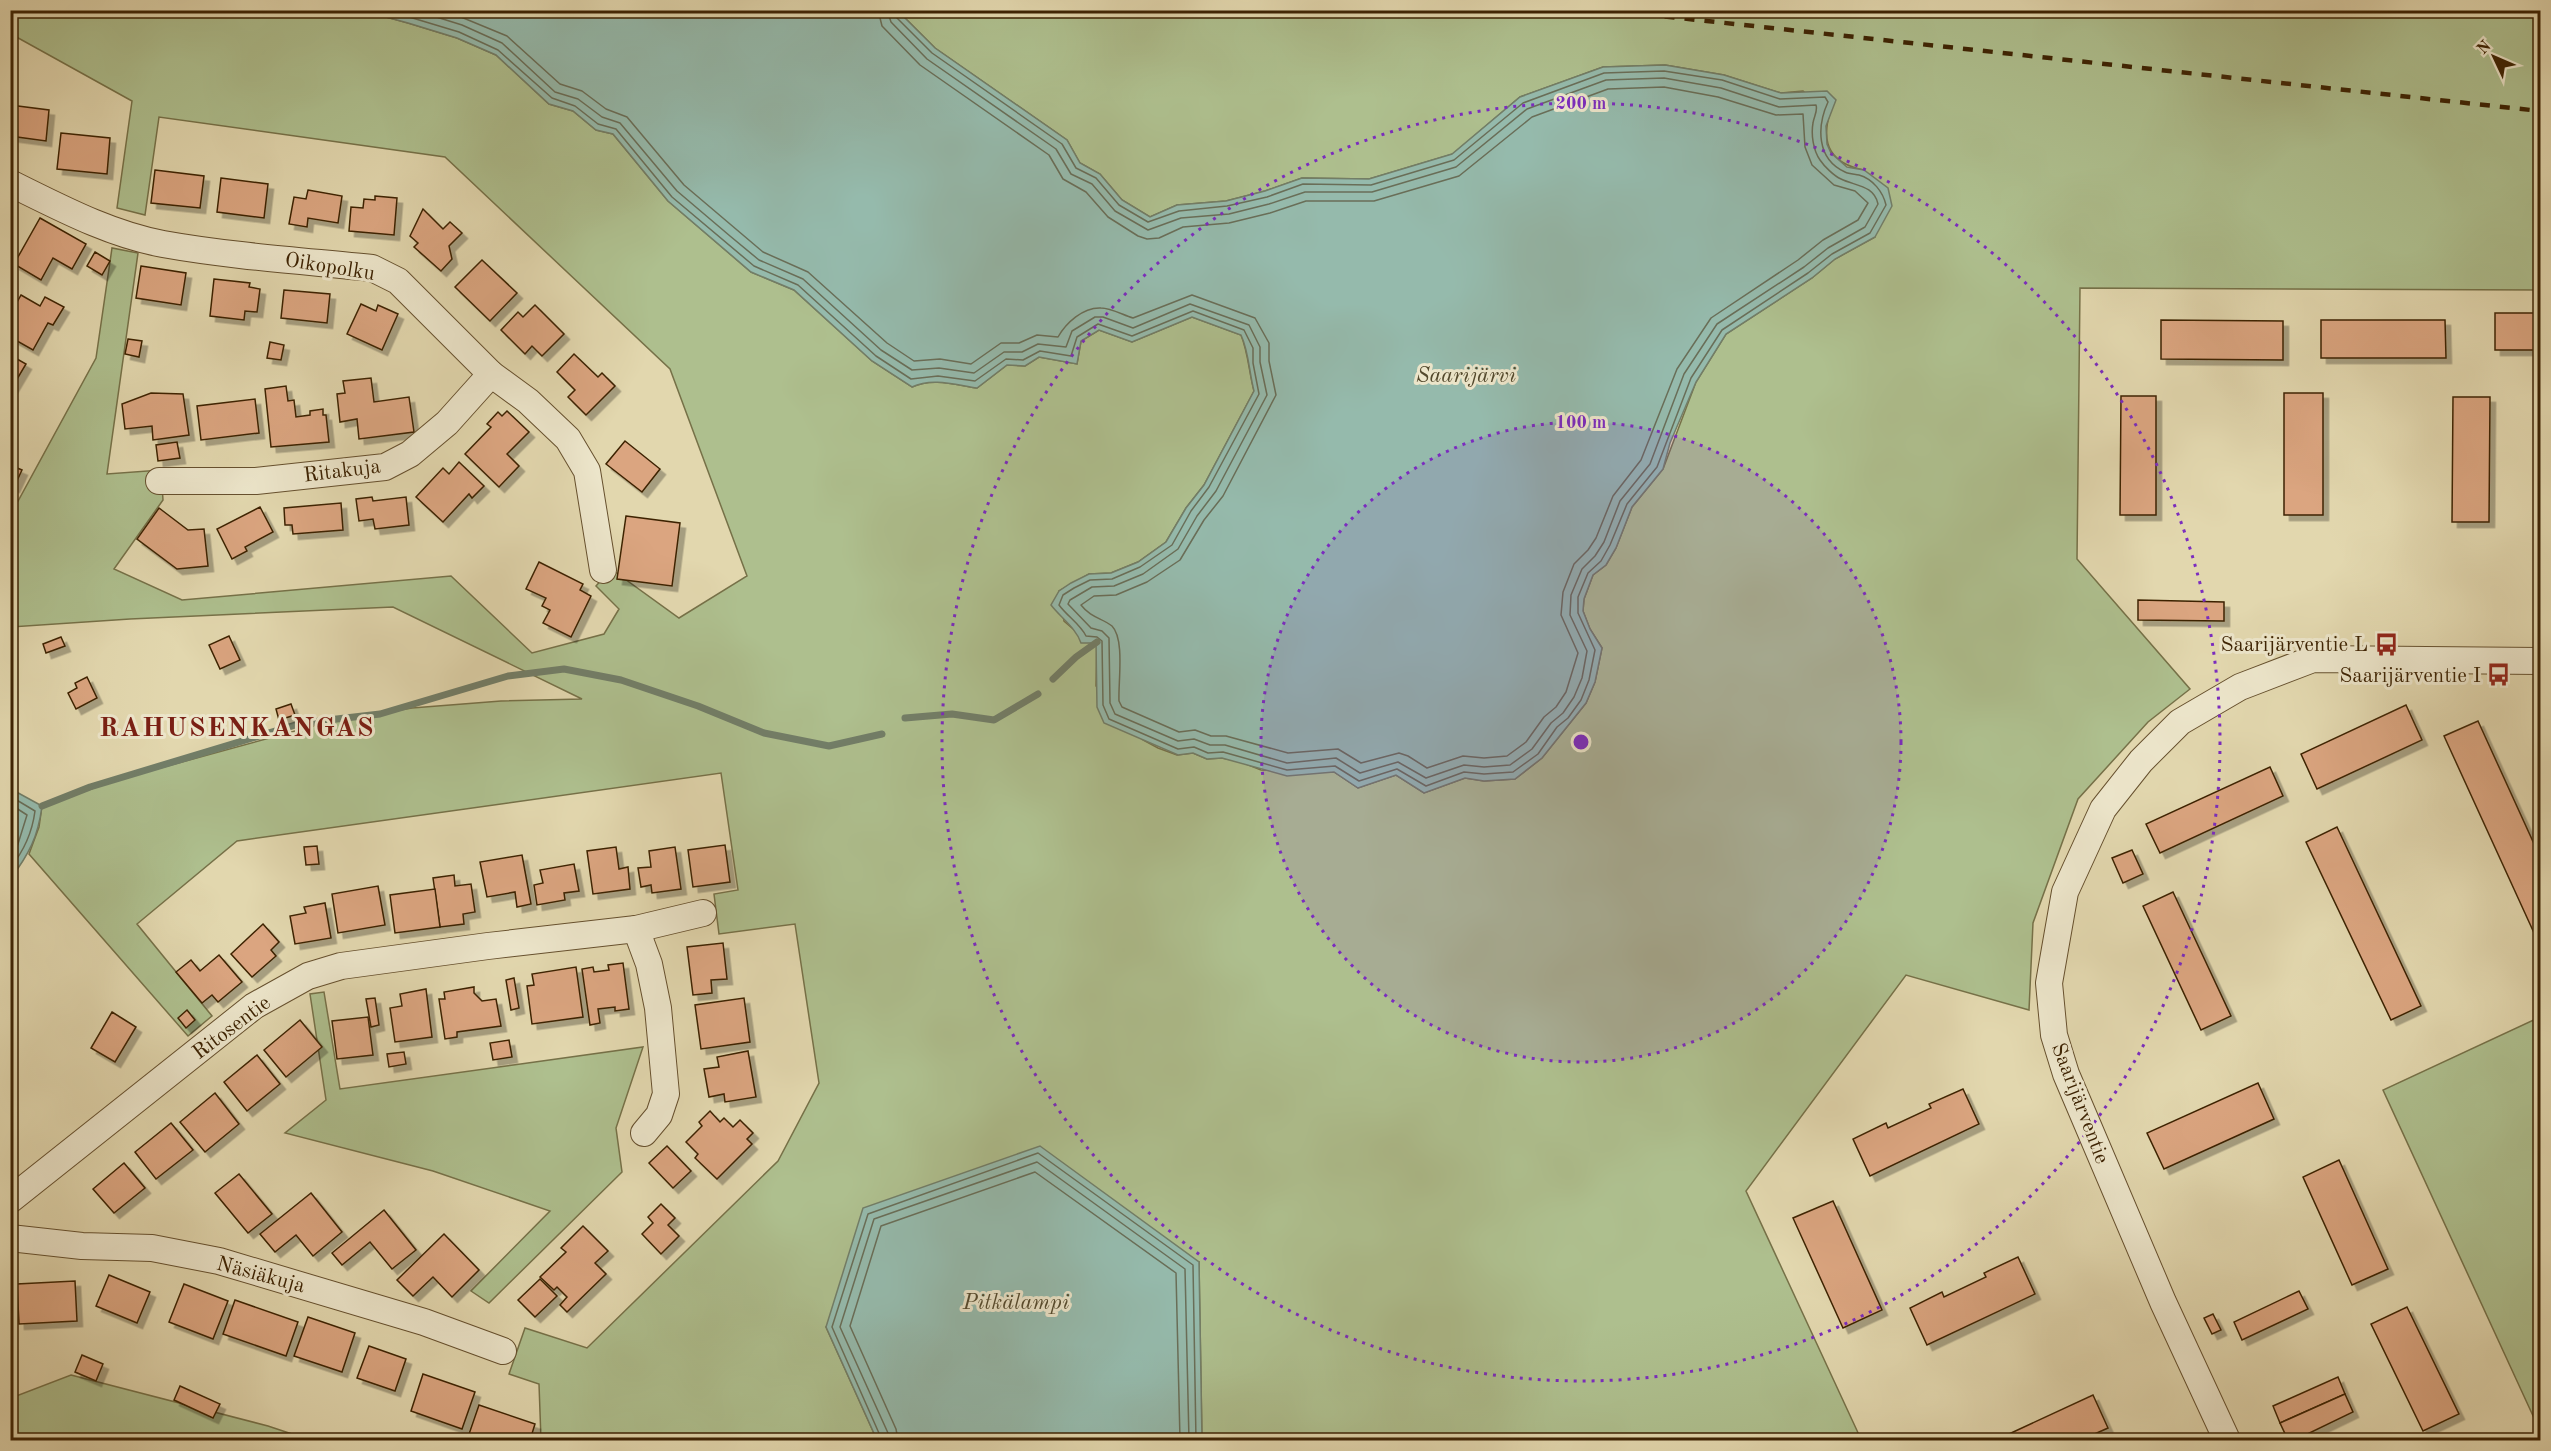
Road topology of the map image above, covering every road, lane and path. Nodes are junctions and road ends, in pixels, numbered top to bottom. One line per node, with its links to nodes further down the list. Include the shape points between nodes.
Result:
1 (10, 183): 2 (street, Oikopolku, via 69,212 162,244 372,268 398,281)
2 (490, 374): 3 (street, Ritakuja, via 447,423 410,454 385,467 256,481); 4 (street, Oikopolku, via 528,401 568,439 587,471)
3 (159, 481)
4 (603, 570)
5 (2541, 661): 12 (street, Saarijärventie, via 2313,659 2240,687 2180,722 2141,761 2103,810 2065,892 2049,983 2054,1035 2066,1074 2163,1302)
6 (703, 913): 7 (street, Ritosentie)
7 (636, 929): 8 (street, via 649,964 658,1008 666,1094 659,1115); 9 (street, Ritosentie, via 341,966 308,976 254,1006)
8 (644, 1133)
9 (10, 1200)
10 (10, 1238): 11 (street, Näsiäkuja, via 152,1248 219,1261 424,1322)
11 (503, 1351)
12 (2227, 1440)

